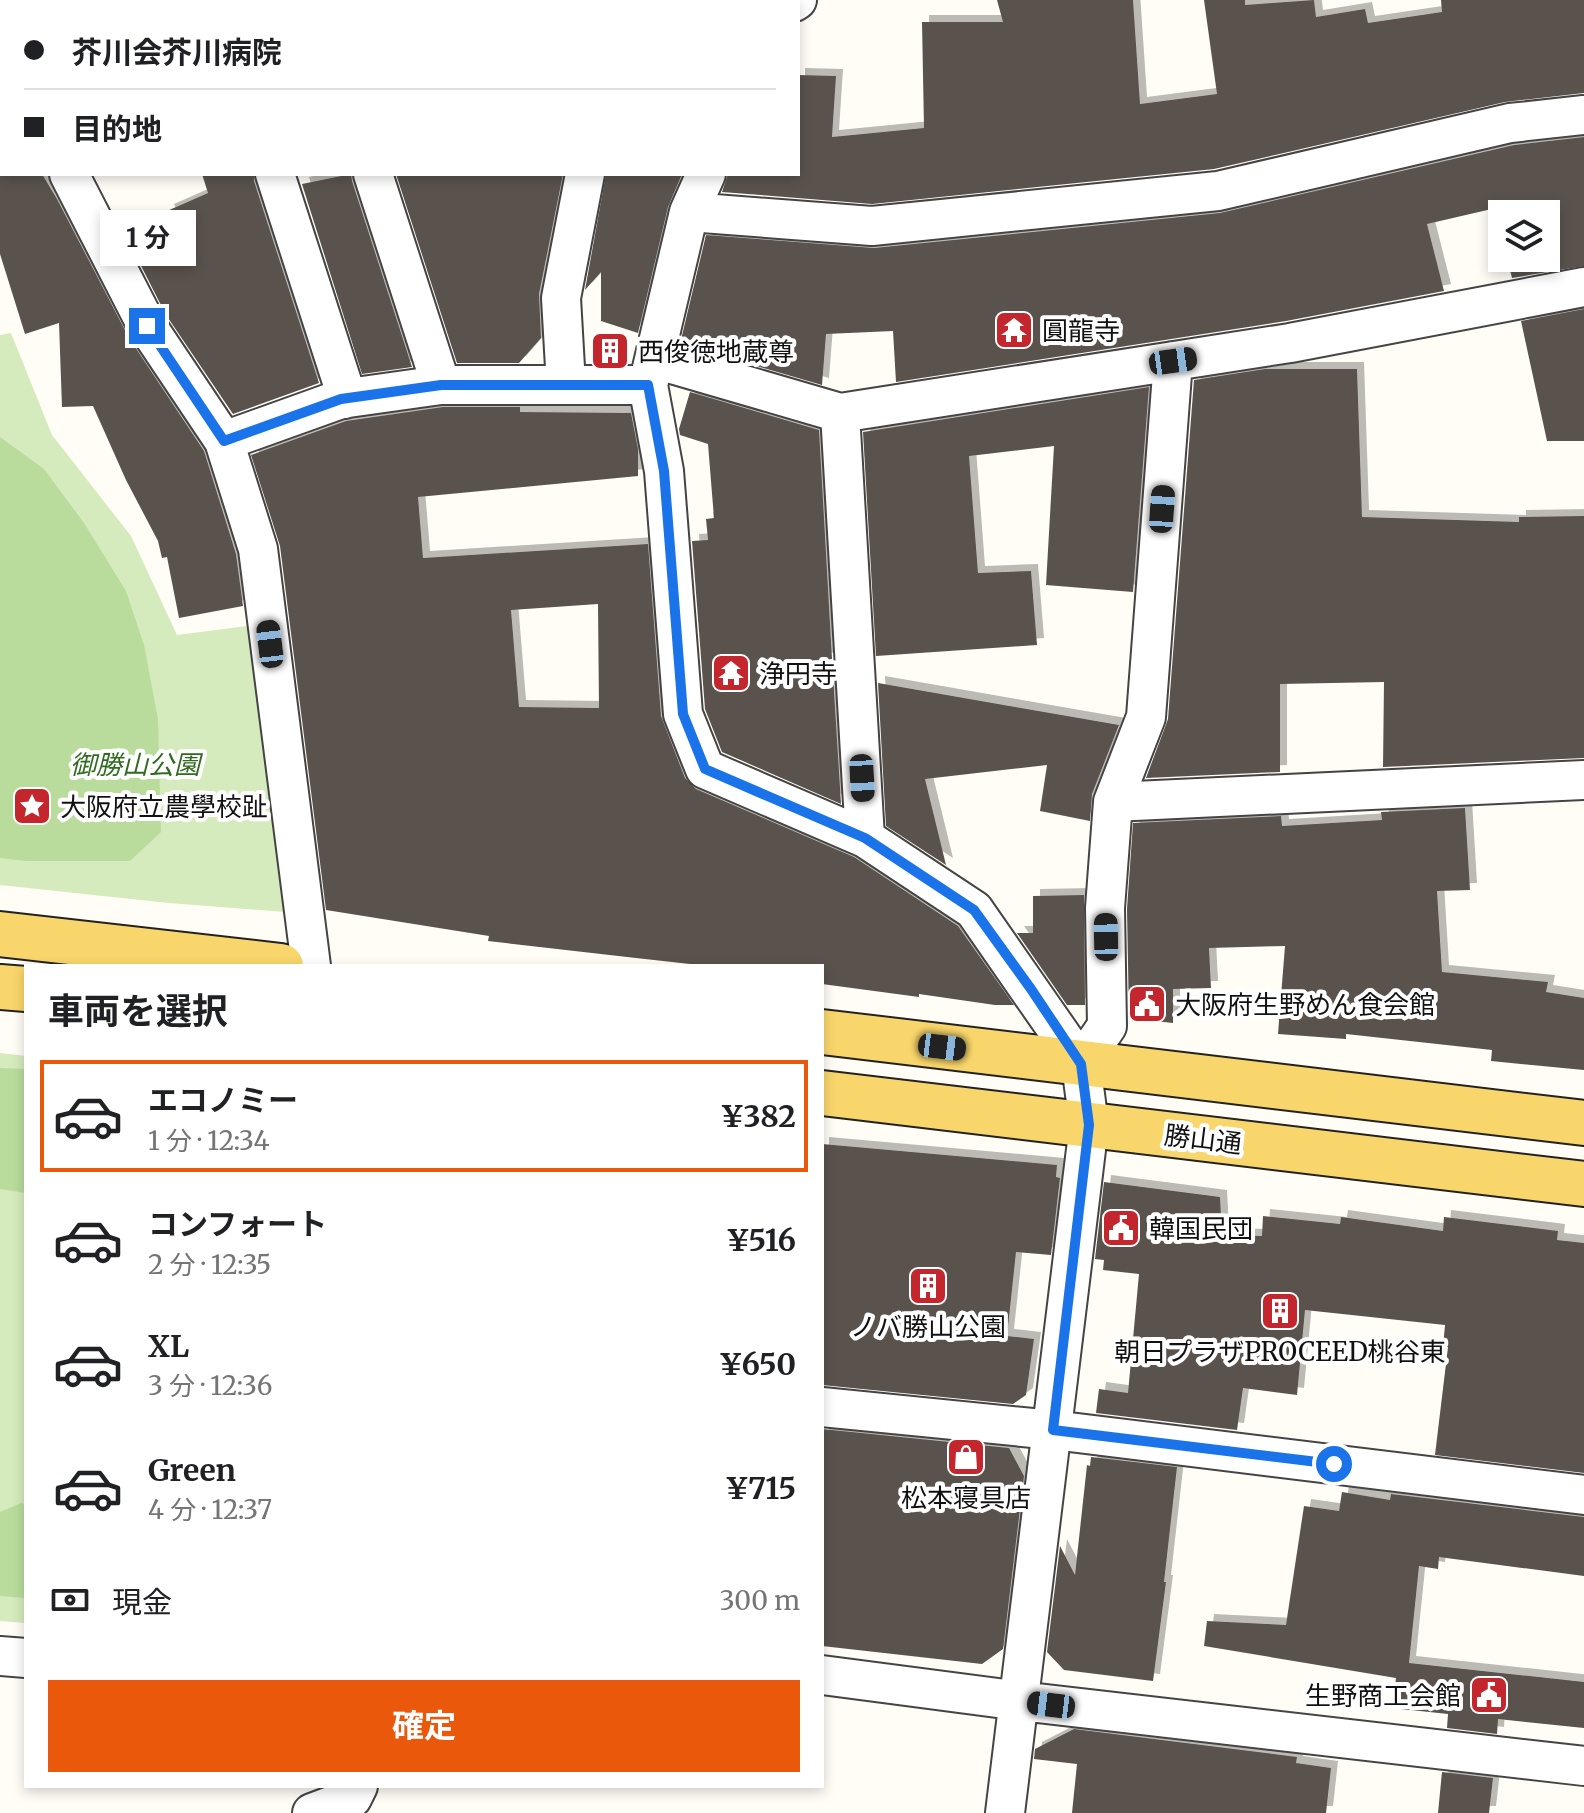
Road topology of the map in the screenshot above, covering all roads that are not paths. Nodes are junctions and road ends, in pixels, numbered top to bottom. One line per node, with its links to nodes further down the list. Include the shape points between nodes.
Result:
1 (1584, 115): 7 (street, via 1510,123 1218,191 872,226)
2 (70, 176): 15 (street, via 147,326)
3 (276, 176): 13 (street)
4 (374, 176): 11 (street)
5 (585, 176): 12 (street, via 561,298)
6 (705, 176): 7 (street)
7 (689, 212): 10 (street)
8 (1584, 287): 9 (street)
9 (1173, 361): 14 (street); 17 (street, via 1146,717)
10 (651, 372): 12 (street); 14 (street); 18 (street, via 683,714 705,769)
11 (441, 385): 12 (street); 13 (street)
12 (566, 385)
13 (345, 399): 15 (street)
14 (840, 413): 18 (street)
15 (224, 441): 21 (street, via 258,549)
16 (1584, 780): 17 (street)
17 (1113, 802): 25 (street, via 1105,908 1107,1026)
18 (865, 838): 25 (street, via 974,910)
19 (0, 934): 20 (main road)
20 (263, 964)
21 (311, 964)
22 (0, 987): 23 (main road)
23 (24, 989)
24 (824, 1032): 25 (main road)
25 (1081, 1064): 27 (main road); 28 (street)
26 (824, 1093): 28 (main road, 勝山通)
27 (1584, 1123)
28 (1089, 1125): 29 (main road, 勝山通); 31 (street)
29 (1584, 1184)
30 (824, 1407): 31 (street)
31 (1053, 1430): 32 (street); 36 (street)
32 (1584, 1495)
33 (0, 1656): 34 (street)
34 (24, 1658)
35 (824, 1675): 36 (street)
36 (1020, 1701): 37 (street); 40 (street)
37 (1584, 1766)
38 (357, 1799): 39 (street)
39 (312, 1813)
40 (1005, 1813)

